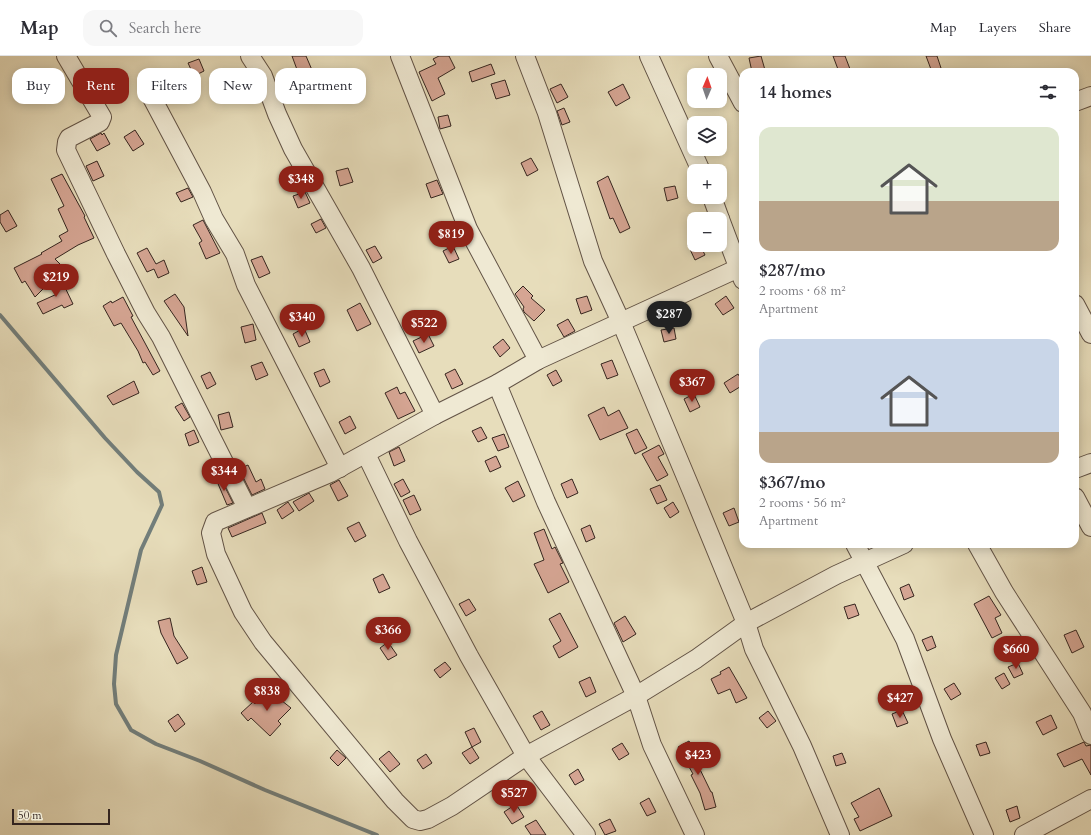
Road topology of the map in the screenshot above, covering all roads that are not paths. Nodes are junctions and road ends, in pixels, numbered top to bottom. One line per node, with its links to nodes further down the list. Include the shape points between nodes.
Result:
1 (66, 56): 26 (street, via 102,117 100,122 69,138 66,150 116,254 161,337)
2 (250, 56): 20 (street, via 263,76 293,149 361,268)
3 (400, 56): 18 (street, via 468,229)
4 (525, 56): 16 (street, via 547,113 593,261)
5 (649, 56): 11 (street)
6 (718, 56): 7 (street)
7 (739, 95)
8 (1091, 96): 9 (street)
9 (1079, 100)
10 (154, 104): 23 (street, via 235,254 246,285)
11 (698, 164)
12 (727, 236): 13 (street)
13 (739, 266)
14 (739, 272): 16 (street)
15 (1079, 312): 17 (street)
16 (621, 322): 18 (street); 32 (street)
17 (1091, 334)
18 (538, 360): 19 (street)
19 (497, 384): 20 (street); 33 (street, via 546,502)
20 (436, 415): 21 (street)
21 (366, 454): 23 (street); 35 (street, via 411,548)
22 (1091, 463): 24 (street)
23 (340, 468): 26 (street)
24 (1079, 468)
25 (1079, 504): 27 (street)
26 (246, 508): 35 (street, via 216,522 211,533 216,554 243,612 268,648 406,814 413,820 428,819 452,806)
27 (1091, 527)
28 (857, 548): 31 (street)
29 (895, 548): 31 (street)
30 (979, 548): 34 (street, via 1004,592 1082,714)
31 (864, 562): 32 (street); 40 (street, via 905,639 942,739)
32 (746, 623): 33 (street); 39 (street, via 754,650 802,746)
33 (636, 696): 35 (street); 38 (street, via 652,745)
34 (1091, 735)
35 (526, 756): 37 (street)
36 (1091, 799): 41 (street)
37 (586, 835)
38 (695, 835)
39 (840, 835)
40 (984, 835)
41 (1024, 835)

